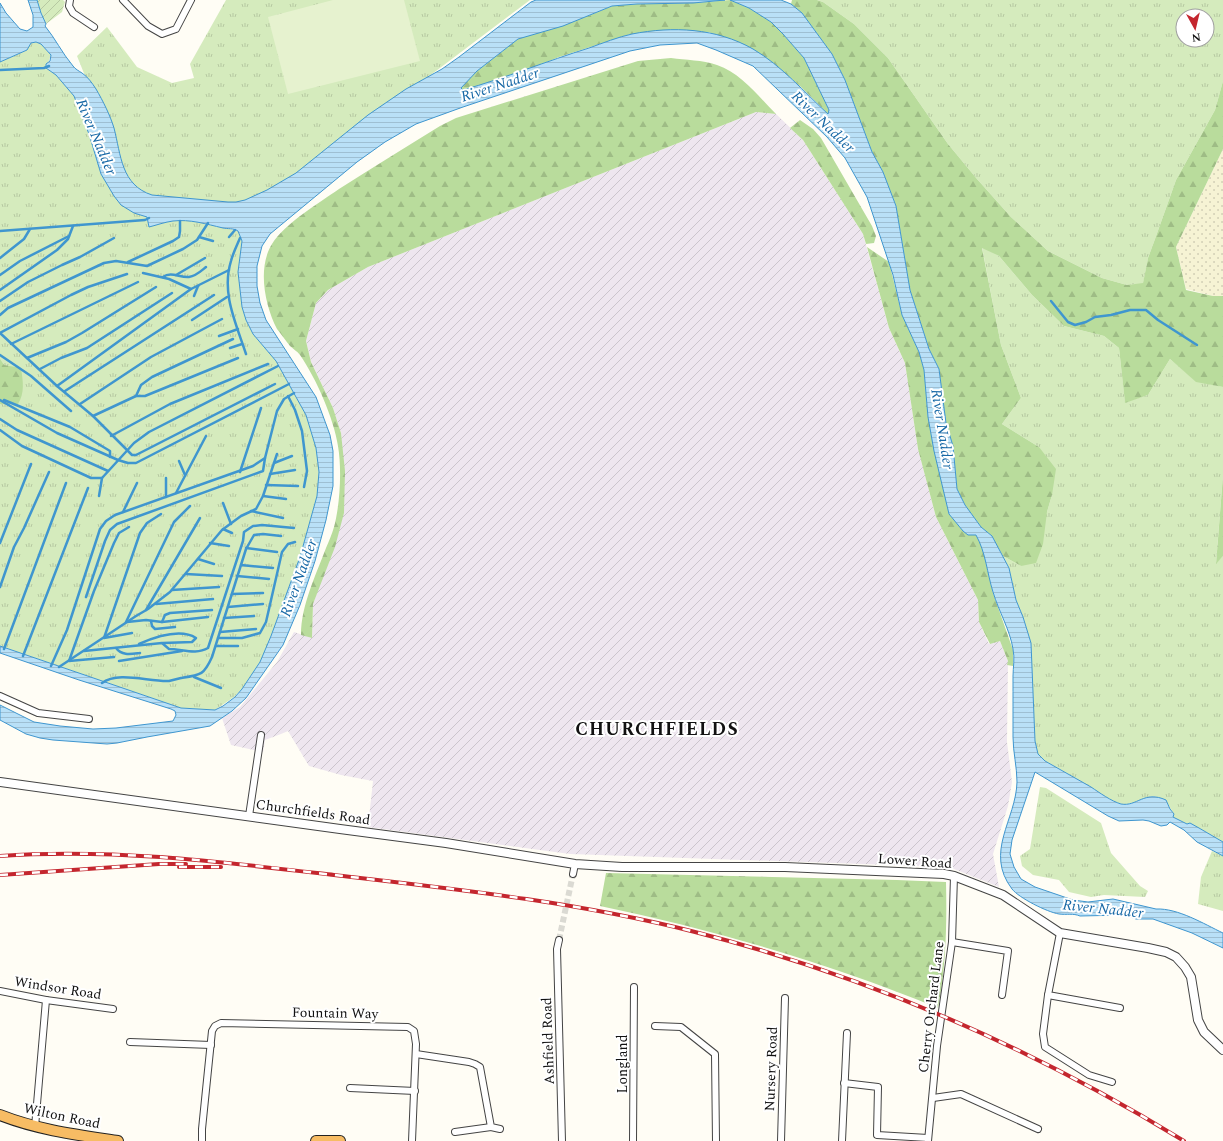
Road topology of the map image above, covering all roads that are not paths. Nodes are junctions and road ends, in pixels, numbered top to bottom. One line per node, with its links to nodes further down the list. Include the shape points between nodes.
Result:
1 (70, 0): 4 (street, via 69,6 73,13)
2 (123, 0): 3 (street, via 148,26 162,34 176,29)
3 (191, 0)
4 (94, 27)
5 (0, 696): 6 (street, via 38,713)
6 (89, 719)
7 (261, 735): 9 (street)
8 (0, 782): 9 (street, Churchfields Road)
9 (249, 816): 10 (street, Churchfields Road)
10 (575, 864): 11 (street, Churchfields Road); 12 (street)
11 (622, 867): 13 (street, Lower Road, via 785,867)
12 (573, 874)
13 (954, 876): 14 (street, Lower Road, via 1003,895); 16 (street, Cherry Orchard Lane)
14 (1060, 932): 20 (street); 29 (street, Lower Road, via 1148,948 1176,957 1191,977 1198,1020 1204,1032)
15 (559, 940): 49 (street, Ashfield Road, via 557,949)
16 (952, 942): 19 (street, via 1008,952); 35 (street, Cherry Orchard Lane, via 937,1046)
17 (634, 986): 50 (street, Longland)
18 (0, 991): 22 (street, Windsor Road)
19 (1002, 995)
20 (1048, 995): 23 (street); 31 (street, via 1043,1034 1045,1047 1089,1074)
21 (786, 998): 52 (street, Nursery Road)
22 (46, 1000): 24 (street, Windsor Road); 37 (street)
23 (1120, 1008)
24 (113, 1009)
25 (655, 1026): 51 (street, via 681,1027 715,1054)
26 (847, 1033): 32 (street)
27 (130, 1042): 28 (street)
28 (211, 1045): 30 (street, Fountain Way, via 212,1031 221,1023 408,1027 414,1031); 44 (street, Fountain Way)
29 (1223, 1050)
30 (416, 1054): 34 (street, Fountain Way); 38 (street, via 469,1062 480,1067)
31 (1112, 1082)
32 (844, 1083): 42 (street, via 878,1087 877,1135); 53 (street)
33 (350, 1088): 34 (street)
34 (415, 1091): 48 (street, Fountain Way)
35 (933, 1098): 40 (street, via 961,1094); 42 (street, Cherry Orchard Lane)
36 (0, 1114): 37 (highway, Wilton Road)
37 (35, 1127): 43 (highway, Wilton Road)
38 (491, 1127): 39 (street); 41 (street)
39 (500, 1129)
40 (1038, 1129)
41 (455, 1132)
42 (928, 1139)
43 (118, 1141)
44 (202, 1141)
45 (316, 1141): 46 (highway)
46 (328, 1141): 47 (highway)
47 (340, 1141)
48 (412, 1141)
49 (562, 1141)
50 (633, 1141)
51 (716, 1141)
52 (781, 1141)
53 (842, 1141)

